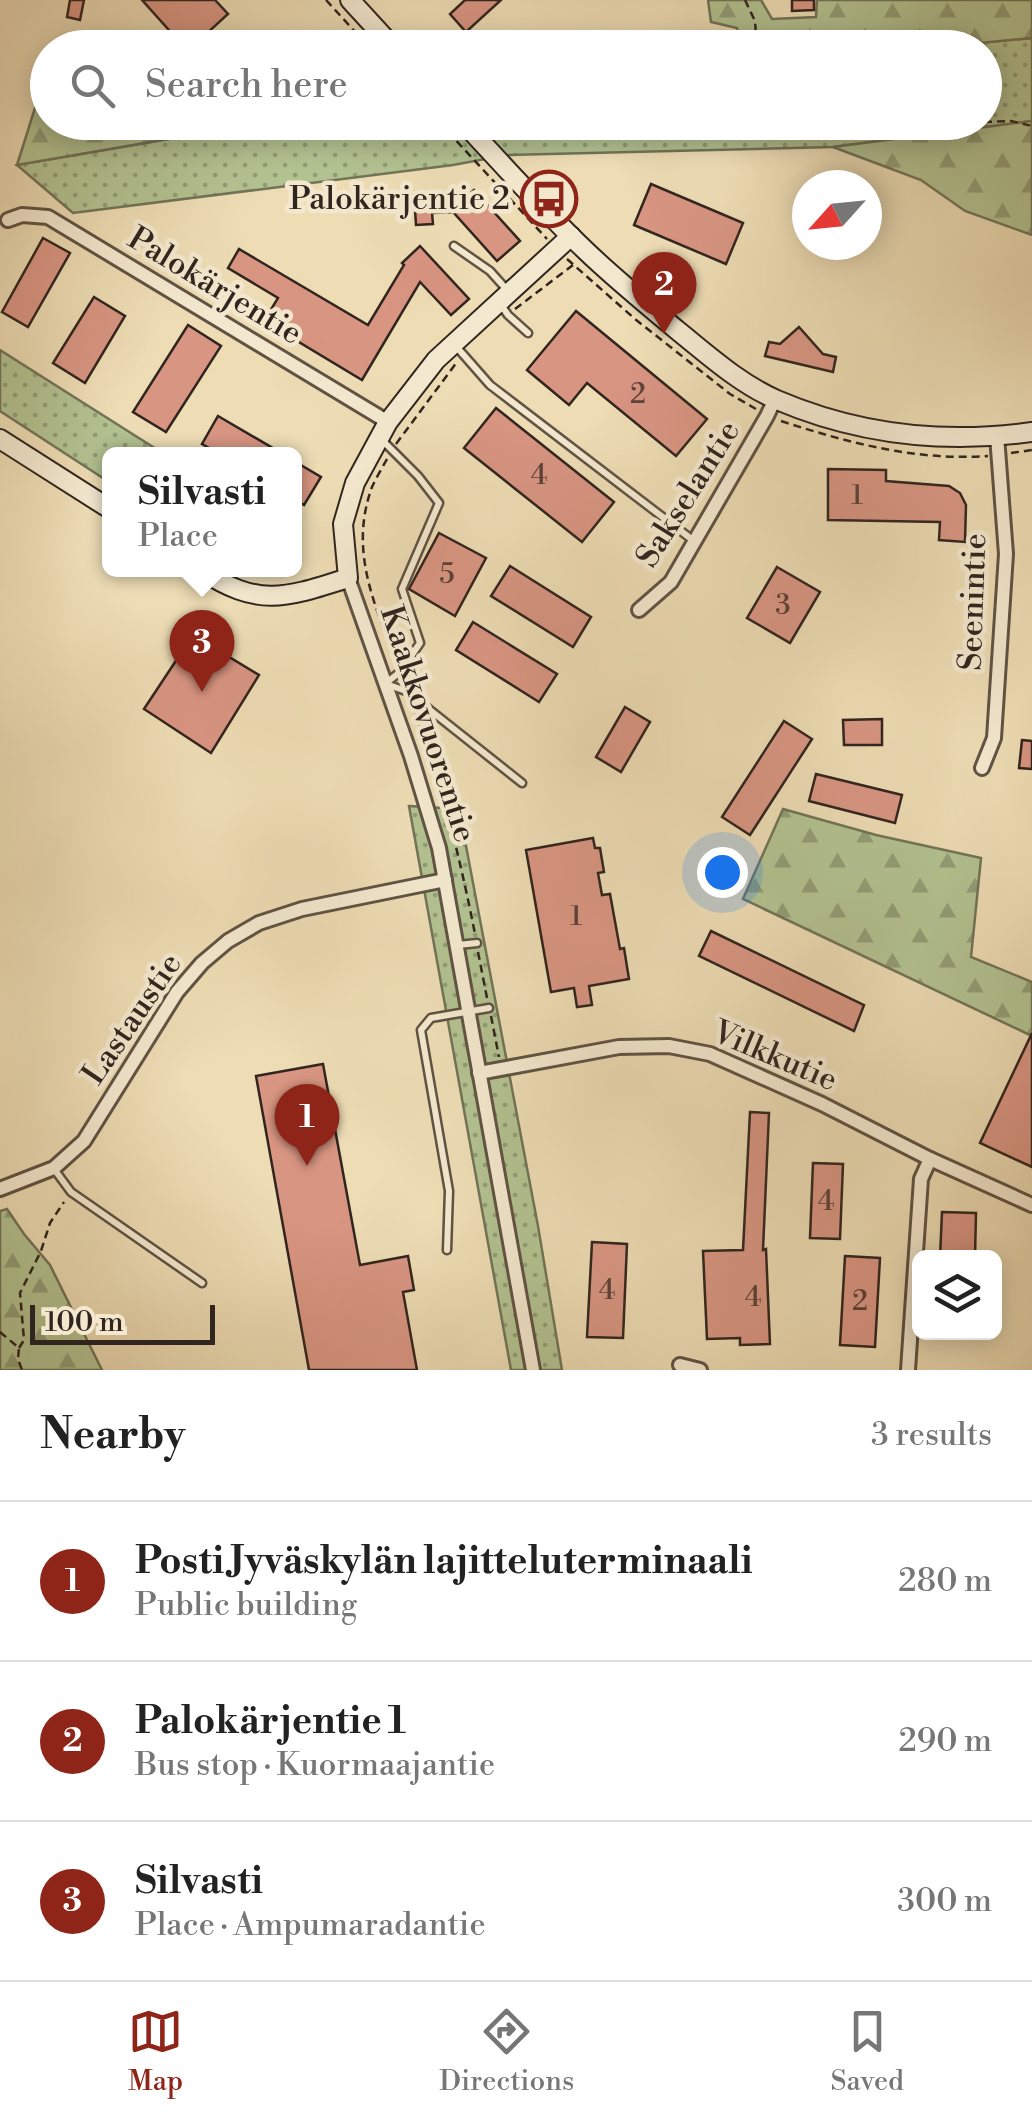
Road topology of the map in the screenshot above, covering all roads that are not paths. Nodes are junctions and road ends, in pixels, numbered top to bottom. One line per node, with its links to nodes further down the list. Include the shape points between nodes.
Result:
1 (350, 0): 2 (street)
2 (378, 30)
3 (480, 140): 5 (street)
4 (8, 220): 12 (street, Palokärjentie, via 48,217)
5 (571, 236): 7 (street, Kaakkovuorentie); 10 (street, via 689,340)
6 (454, 246): 7 (lane, via 490,271)
7 (505, 303): 8 (lane); 9 (street, Kaakkovuorentie)
8 (528, 333)
9 (458, 349): 12 (street, Kaakkovuorentie, via 436,360); 16 (lane, via 490,385)
10 (775, 399): 13 (street, via 907,434); 16 (street, Sakselantie)
11 (1032, 432): 13 (street)
12 (387, 436): 18 (street, Kaakkovuorentie, via 355,482 344,524); 20 (lane, via 440,503 402,590 420,643)
13 (997, 436): 21 (street, Seenintie, via 1006,554 994,738)
14 (0, 439): 15 (street)
15 (102, 504)
16 (694, 542): 19 (street, Sakselantie, via 671,582)
17 (212, 577): 18 (street, via 254,596 287,595)
18 (348, 578): 20 (street, Kaakkovuorentie)
19 (639, 610)
20 (385, 684): 22 (lane, via 406,690); 23 (street, Kaakkovuorentie)
21 (982, 768)
22 (522, 783)
23 (445, 880): 25 (street, Kaakkovuorentie); 30 (street, Lastaustie, via 302,909 228,941 178,992 84,1142)
24 (476, 943): 25 (lane)
25 (457, 945): 27 (street, Kaakkovuorentie)
26 (489, 1008): 27 (lane)
27 (469, 1012): 28 (street, Kaakkovuorentie); 33 (lane, via 431,1018 421,1030 448,1191)
28 (479, 1073): 29 (street, Vilkkutie, via 619,1047 669,1046 710,1054); 36 (street, Kaakkovuorentie)
29 (930, 1159): 32 (street, Vilkkutie); 38 (street, via 921,1179)
30 (54, 1168): 31 (street, Lastaustie); 34 (lane, via 71,1192)
31 (0, 1189)
32 (1032, 1205)
33 (447, 1250)
34 (202, 1283)
35 (680, 1364): 37 (street)
36 (533, 1370)
37 (700, 1370)
38 (908, 1370)

